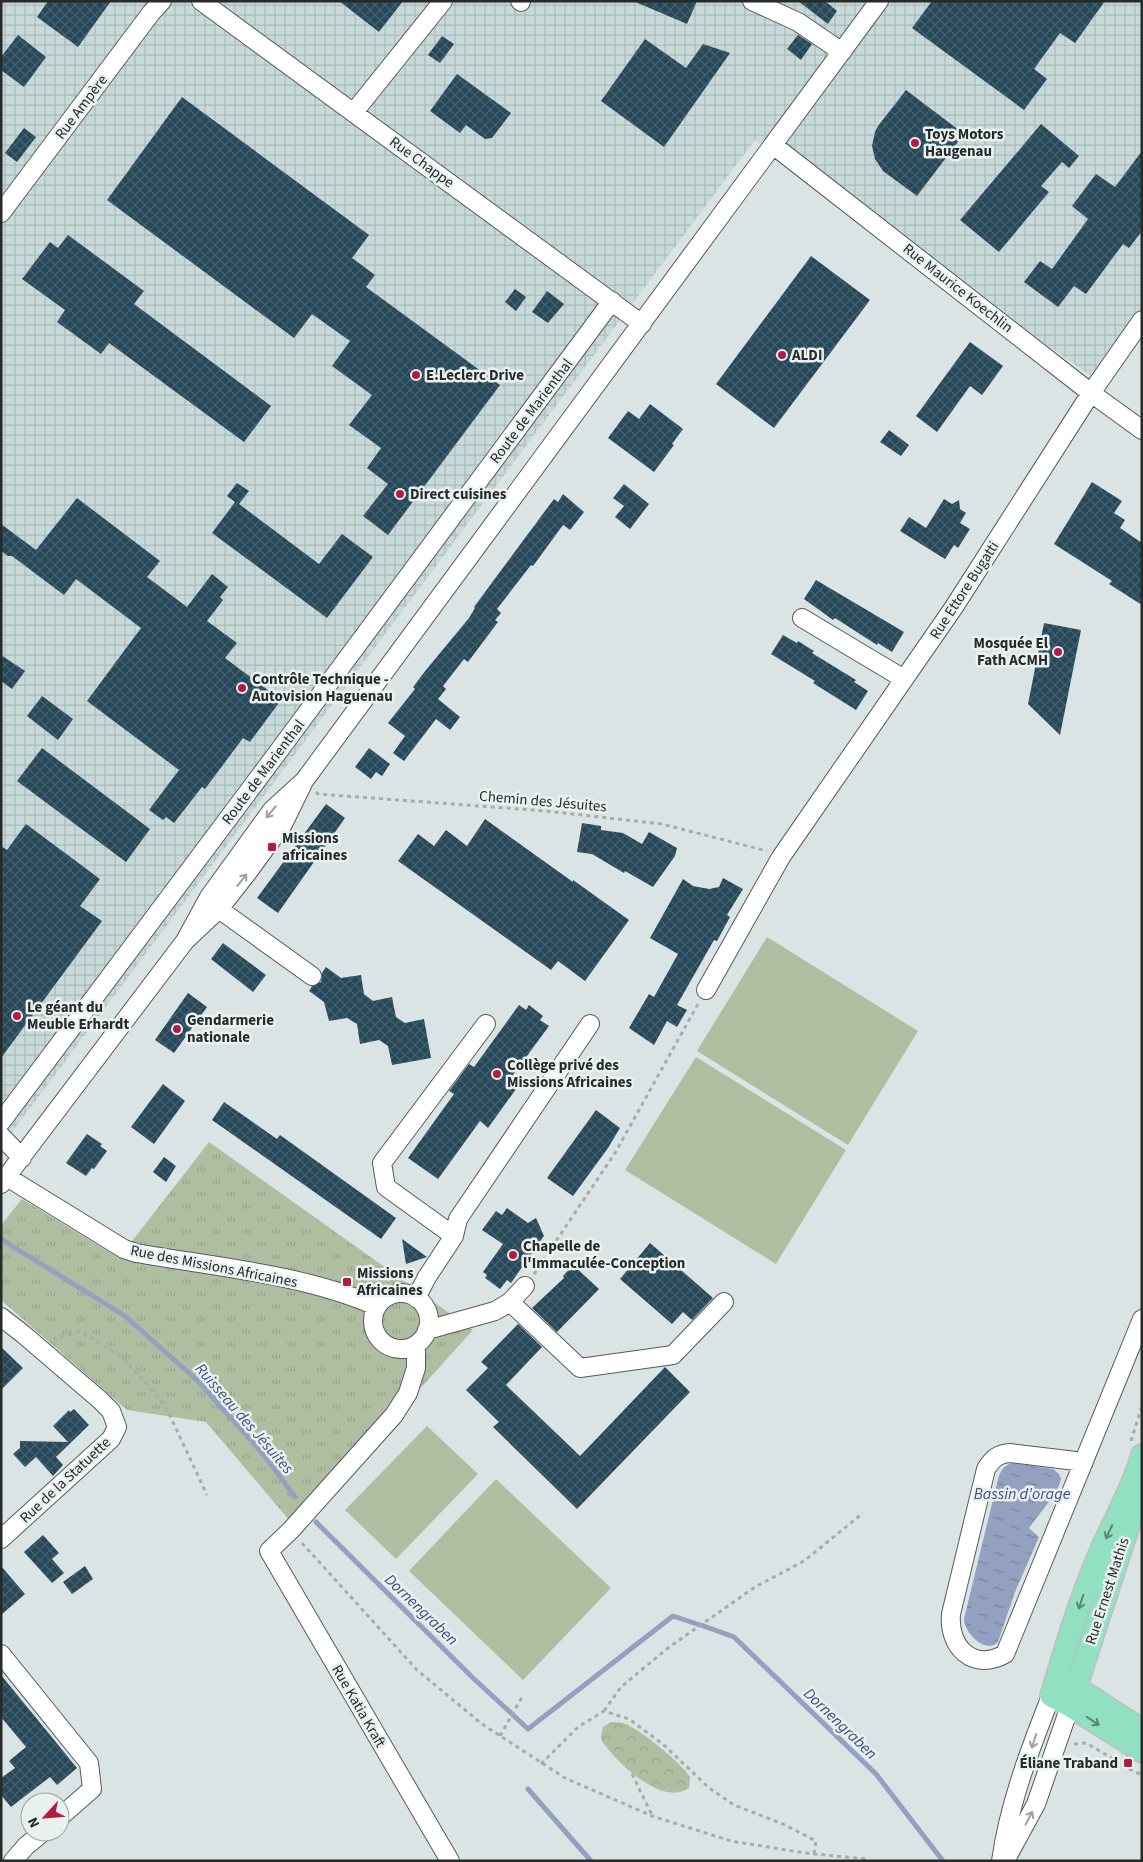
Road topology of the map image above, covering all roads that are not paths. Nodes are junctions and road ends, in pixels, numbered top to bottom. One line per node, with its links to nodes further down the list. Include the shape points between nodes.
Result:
1 (162, 1): 9 (street, Rue Ampère)
2 (201, 1): 7 (street, Rue Chappe)
3 (443, 1): 7 (street)
4 (752, 1): 6 (street, via 798,22)
5 (874, 2): 6 (street)
6 (842, 52): 8 (street)
7 (354, 112): 10 (street, Rue Chappe)
8 (773, 145): 12 (street); 13 (street, Rue Maurice Koechlin)
9 (1, 213)
10 (612, 301): 12 (street, Rue Chappe); 22 (street, Route de Marienthal)
11 (1142, 320): 13 (street, Rue Ettore Bugatti)
12 (642, 324): 17 (street, via 304,781 283,824)
13 (1091, 393): 14 (street, Rue Maurice Koechlin); 16 (street, Rue Ettore Bugatti)
14 (1142, 430)
15 (802, 618): 16 (street)
16 (904, 679): 19 (street, Rue Ettore Bugatti, via 781,856)
17 (213, 904): 18 (street); 24 (street)
18 (312, 976)
19 (706, 990)
20 (486, 1024): 26 (street, via 382,1163 386,1186)
21 (590, 1024): 26 (street, via 458,1219)
22 (1, 1122)
23 (1, 1136): 24 (street)
24 (22, 1158): 25 (street)
25 (4, 1181): 31 (street, Rue des Missions Africaines, via 124,1249 281,1278 343,1293)
26 (454, 1236): 28 (street)
27 (525, 1286): 29 (street)
28 (416, 1298): 31 (street, via 399,1293 382,1299); 34 (street, via 427,1312)
29 (510, 1302): 30 (street, via 580,1368 673,1355); 34 (street, via 495,1311)
30 (724, 1302)
31 (376, 1306): 35 (street, via 373,1324 381,1341 398,1349)
32 (1, 1317): 39 (street, Rue de la Statuette, via 100,1400 111,1411 117,1427 111,1439)
33 (1142, 1319): 37 (street)
34 (427, 1330): 35 (street)
35 (416, 1345): 48 (street, Rue Katia Kraft, via 416,1368 408,1393 394,1415 269,1551)
36 (1142, 1455): 38 (main road, Rue Ernest Mathis)
37 (1084, 1462): 37 (street, via 1010,1453 992,1459 986,1469 950,1624 956,1642 969,1656 981,1661 994,1660 1005,1654)
38 (1136, 1475): 41 (main road, Rue Ernest Mathis, one-way to 41, via 1092,1571); 42 (main road, Rue Ernest Mathis, via 1131,1519)
39 (1, 1539)
40 (1, 1654): 45 (street, via 89,1764 92,1789)
41 (1054, 1687): 42 (main road); 49 (street, one-way to 49, via 1006,1830)
42 (1073, 1697): 43 (main road); 44 (main road, one-way to 44); 50 (street, one-way to 42, via 1036,1804)
43 (1142, 1730)
44 (1142, 1752)
45 (70, 1808)
46 (31, 1842): 47 (street)
47 (13, 1861)
48 (450, 1861)
49 (1001, 1861)
50 (1005, 1861)

